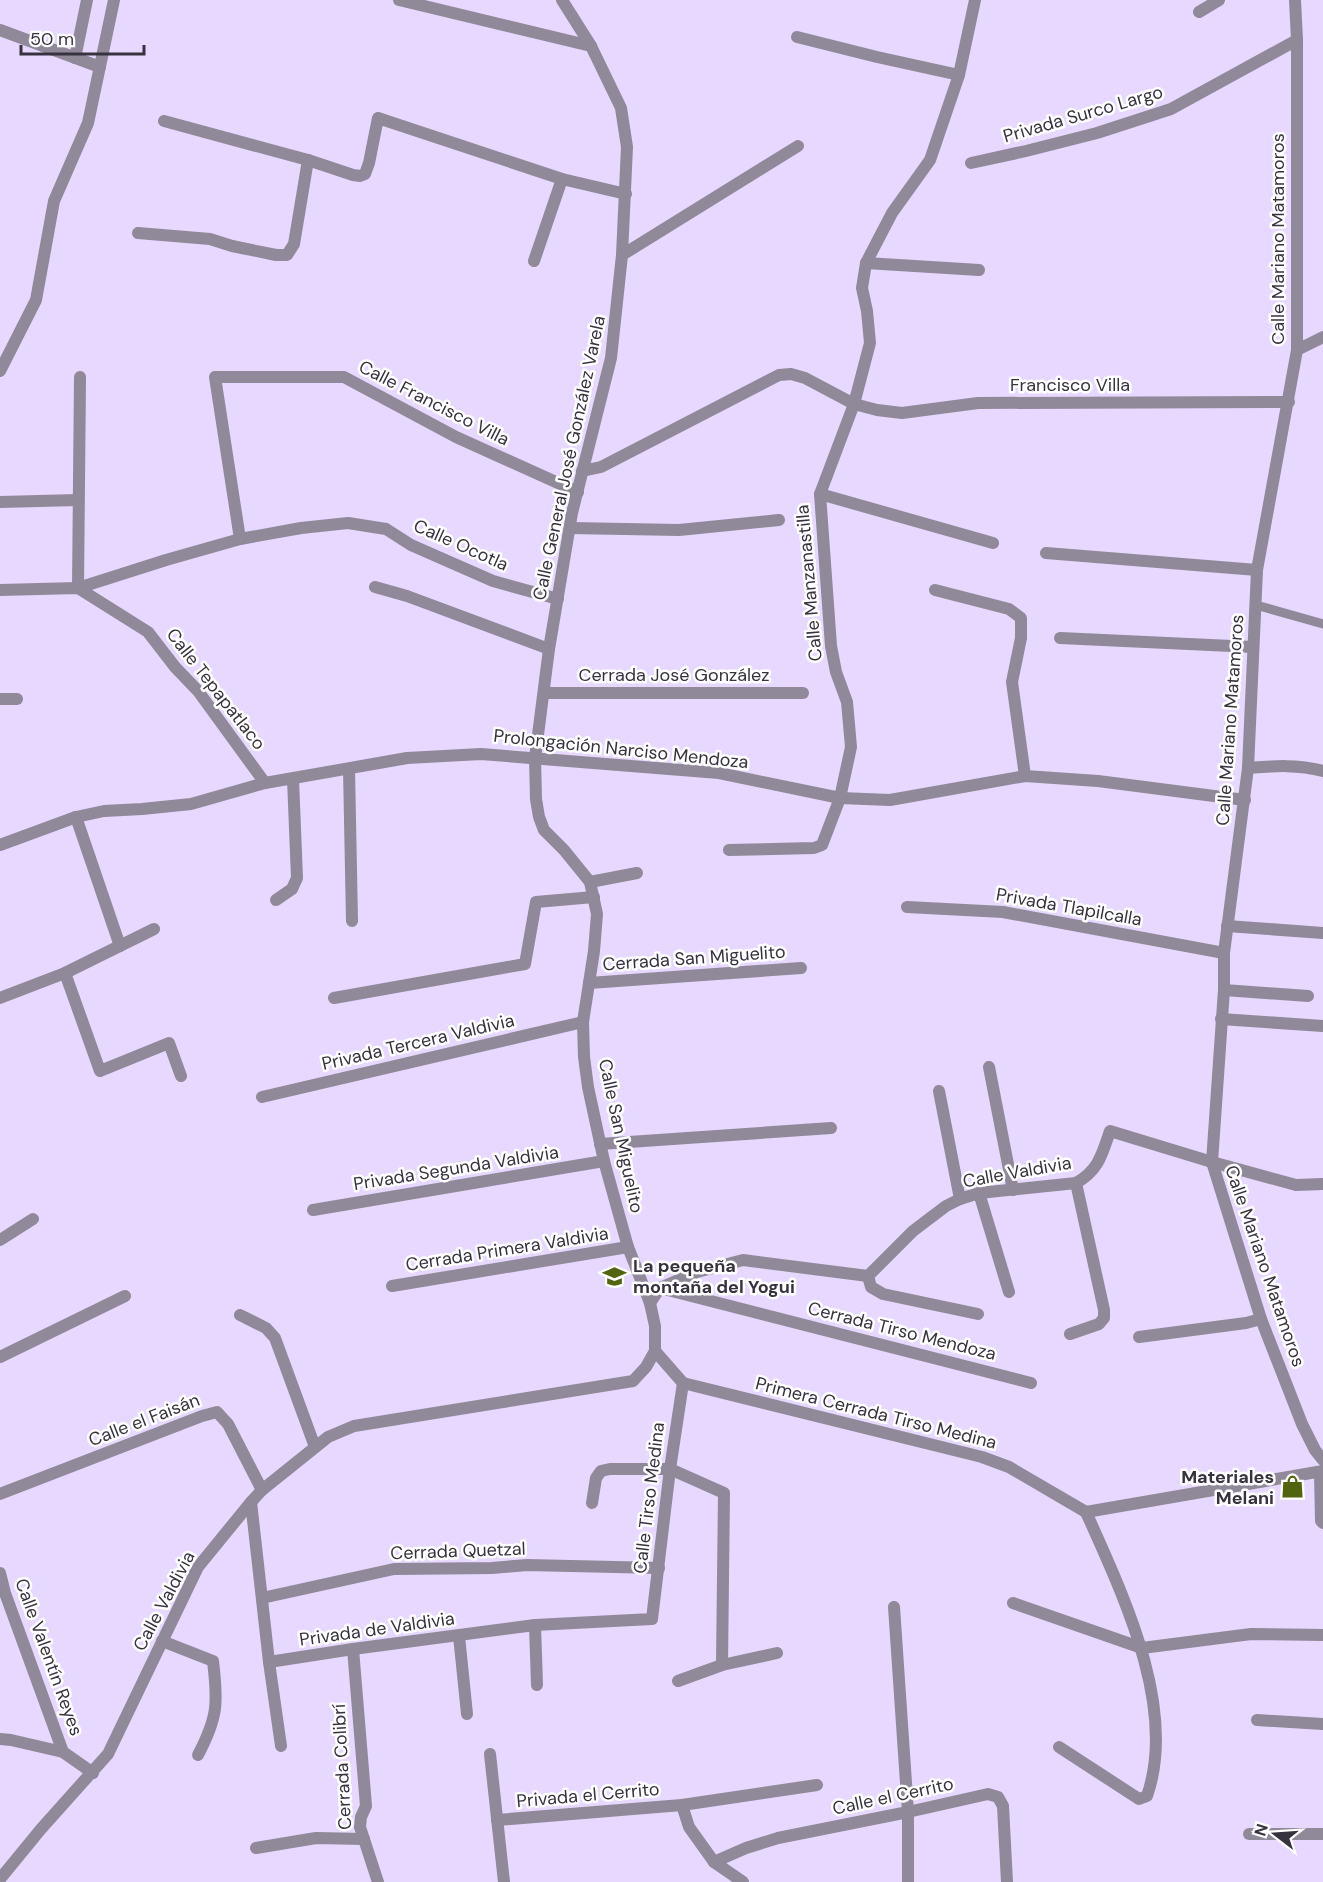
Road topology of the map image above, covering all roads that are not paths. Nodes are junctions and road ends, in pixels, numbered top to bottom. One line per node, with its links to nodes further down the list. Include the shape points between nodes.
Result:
1 (87, 0): 13 (street)
2 (114, 0): 14 (street)
3 (399, 0): 12 (street)
4 (562, 0): 12 (street, Calle General José González Varela)
5 (975, 0): 15 (street)
6 (1219, 0): 8 (street)
7 (1295, 0): 11 (street, Calle Mariano Matamoros)
8 (1199, 12)
9 (0, 30): 13 (street)
10 (797, 37): 15 (street)
11 (1297, 40): 19 (street, Privada Surco Largo, via 1171,109 1097,133); 28 (street, Calle Mariano Matamoros)
12 (591, 46): 21 (street, Calle General José González Varela, via 621,108 627,147)
13 (75, 58): 14 (street)
14 (100, 67): 29 (street, via 88,123 54,201 36,300)
15 (959, 75): 25 (street, via 930,160 892,213)
16 (164, 120): 18 (street)
17 (798, 146): 23 (street)
18 (308, 160): 20 (street, via 353,176 365,174 378,118); 22 (street, via 294,244 287,255 210,239)
19 (971, 163)
20 (562, 179): 21 (street); 24 (street)
21 (626, 194): 23 (street, Calle General José González Varela)
22 (138, 233)
23 (622, 255): 33 (street, Calle General José González Varela, via 611,358)
24 (534, 261)
25 (866, 262): 26 (street); 32 (street, Calle Manzanastilla, via 862,288 870,343)
26 (979, 270)
27 (1323, 337): 28 (street)
28 (1297, 350): 31 (street, Calle Mariano Matamoros)
29 (0, 371)
30 (80, 377): 36 (street)
31 (1288, 402): 32 (street, Francisco Villa, via 978,403 902,413); 43 (street, Calle Mariano Matamoros)
32 (854, 404): 33 (street, via 805,378 779,375 601,467); 35 (street, Calle Manzanastilla)
33 (582, 471): 34 (street, Calle General José González Varela)
34 (578, 492): 39 (street, Calle General José González Varela); 40 (street, Calle Francisco Villa, via 456,437 344,377 215,377)
35 (820, 494): 41 (street); 65 (street, Calle Manzanastilla, via 831,646 847,702 851,747)
36 (78, 500): 37 (street); 45 (street)
37 (0, 502)
38 (779, 520): 39 (street, via 678,530)
39 (570, 528): 48 (street, Calle General José González Varela)
40 (240, 539): 45 (street); 48 (street, Calle Ocotla, via 348,523 386,529 411,545 493,581)
41 (993, 543)
42 (1046, 553): 43 (street)
43 (1257, 570): 49 (street, Calle Mariano Matamoros)
44 (375, 587): 53 (street)
45 (78, 588): 46 (street); 64 (street, Calle Tepapatlaco, via 148,632 198,691)
46 (0, 590)
47 (935, 590): 62 (street, via 1009,609 1021,618 1012,682)
48 (558, 599): 53 (street, Calle General José González Varela)
49 (1256, 605): 50 (lane); 52 (street, Calle Mariano Matamoros)
50 (1323, 624)
51 (1060, 638): 52 (street)
52 (1253, 647): 59 (street, Calle Mariano Matamoros)
53 (549, 648): 54 (street, Calle General José González Varela)
54 (544, 693): 55 (street, Cerrada José González); 58 (street, Calle General José González Varela)
55 (804, 693)
56 (0, 699): 57 (street)
57 (17, 699)
58 (536, 758): 60 (street, Prolongación Narciso Mendoza, via 449,755); 65 (street, Prolongación Narciso Mendoza, via 719,773); 71 (street, Calle San Miguelito, via 536,799 544,830)
59 (1248, 768): 61 (street, via 1286,765); 66 (street, Calle Mariano Matamoros)
60 (349, 769): 63 (street, Prolongación Narciso Mendoza); 75 (street)
61 (1323, 771)
62 (1025, 776): 65 (street, Prolongación Narciso Mendoza, via 890,800); 66 (street, Prolongación Narciso Mendoza)
63 (293, 779): 64 (street, Prolongación Narciso Mendoza); 73 (street, via 297,878 292,888)
64 (265, 783): 67 (street, Prolongación Narciso Mendoza, via 191,804)
65 (840, 798): 69 (street, Calle Manzanastilla, via 822,845)
66 (1245, 800): 76 (street, Calle Mariano Matamoros)
67 (76, 817): 68 (street, Prolongación Narciso Mendoza); 79 (street)
68 (0, 845)
69 (729, 850)
70 (637, 873): 71 (street)
71 (590, 882): 72 (street, Calle San Miguelito)
72 (594, 897): 83 (street, Calle San Miguelito, via 597,914); 87 (street, via 536,902 525,964)
73 (276, 900)
74 (907, 907): 80 (street, Privada Tlapilcalla, via 1003,912)
75 (352, 921)
76 (1227, 926): 78 (street); 80 (street, Calle Mariano Matamoros)
77 (154, 929): 79 (street)
78 (1323, 933)
79 (120, 946): 82 (street)
80 (1224, 953): 84 (street, Calle Mariano Matamoros)
81 (801, 968): 83 (street, Cerrada San Miguelito)
82 (64, 973): 86 (street); 92 (street, via 100,1071 169,1042)
83 (590, 983): 89 (street, Calle San Miguelito)
84 (1224, 990): 85 (street); 88 (street, Calle Mariano Matamoros)
85 (1308, 996)
86 (0, 998)
87 (334, 998)
88 (1221, 1019): 90 (street); 98 (street, Calle Mariano Matamoros)
89 (583, 1022): 94 (street, Privada Tercera Valdivia); 96 (street, Calle San Miguelito, via 584,1057)
90 (1323, 1026)
91 (989, 1067): 101 (street)
92 (181, 1076)
93 (939, 1091): 103 (street)
94 (262, 1097)
95 (831, 1128): 96 (street)
96 (600, 1144): 97 (street, Calle San Miguelito)
97 (604, 1161): 104 (street, Privada Segunda Valdivia); 107 (street, Calle San Miguelito)
98 (1212, 1162): 99 (street, Calle Valdivia, via 1110,1131 1097,1166); 100 (street, Calle Valdivia, via 1296,1185); 116 (street, Calle Mariano Matamoros)
99 (1076, 1183): 101 (street, Calle Valdivia); 117 (street, via 1104,1318 1099,1324)
100 (1323, 1184)
101 (1013, 1190): 102 (street, Calle Valdivia)
102 (979, 1193): 103 (street, Calle Valdivia); 111 (street)
103 (960, 1199): 108 (street, Calle Valdivia, via 913,1231)
104 (313, 1210)
105 (33, 1219): 106 (street)
106 (0, 1240)
107 (628, 1247): 109 (street, Cerrada Primera Valdivia); 113 (street, Calle San Miguelito)
108 (868, 1276): 110 (street, via 742,1260 697,1272); 114 (street, via 871,1287 883,1294)
109 (392, 1286)
110 (660, 1288): 113 (street); 122 (street, Cerrada Tirso Mendoza)
111 (1009, 1292)
112 (125, 1296): 120 (street)
113 (650, 1302): 119 (street, Calle San Miguelito)
114 (978, 1314)
115 (240, 1315): 123 (street, via 266,1328 275,1338)
116 (1261, 1319): 118 (street); 124 (street, Calle Mariano Matamoros)
117 (1070, 1334)
118 (1139, 1336)
119 (655, 1351): 121 (street); 123 (street, Calle Valdivia, via 633,1381 354,1426)
120 (0, 1356)
121 (683, 1383): 125 (street, Calle Tirso Medina); 130 (street, Primera Cerrada Tirso Medina, via 982,1457 1009,1467)
122 (1031, 1383)
123 (315, 1447): 126 (street, Calle Valdivia)
124 (1322, 1468): 130 (street); 131 (street)
125 (670, 1469): 129 (street, via 601,1471); 132 (street, Calle Tirso Medina); 146 (street, via 724,1493)
126 (262, 1491): 127 (street, Calle el Faisán, via 228,1424 217,1412); 128 (street, Calle Valdivia)
127 (0, 1494)
128 (250, 1502): 134 (street); 141 (street, Calle Valdivia, via 198,1567)
129 (592, 1503)
130 (1086, 1512): 142 (street)
131 (1323, 1523)
132 (659, 1568): 134 (street, Cerrada Quetzal, via 527,1565 394,1569); 137 (street, Calle Tirso Medina)
133 (0, 1573): 155 (street, Calle Valentín Reyes)
134 (262, 1598): 145 (street)
135 (1013, 1603): 142 (street)
136 (894, 1607): 161 (street)
137 (652, 1619): 138 (street, Privada de Valdivia)
138 (535, 1625): 140 (street, Privada de Valdivia); 148 (street)
139 (1323, 1635): 142 (street, via 1251,1634)
140 (459, 1636): 143 (street, Privada de Valdivia); 149 (street)
141 (162, 1641): 157 (street, via 213,1661 216,1713); 158 (street, Calle Valdivia, via 108,1754)
142 (1142, 1648): 154 (street, via 1152,1689 1156,1752 1147,1796 1139,1799)
143 (354, 1649): 145 (street, Privada de Valdivia); 165 (street, Cerrada Colibrí, via 366,1806 360,1827)
144 (777, 1653): 146 (street)
145 (269, 1662): 153 (street)
146 (722, 1665): 147 (street)
147 (678, 1681)
148 (537, 1684)
149 (467, 1714)
150 (1257, 1720): 151 (street)
151 (1323, 1724)
152 (0, 1739): 155 (street)
153 (280, 1746)
154 (1059, 1748)
155 (63, 1752): 158 (street, Calle Valentín Reyes)
156 (490, 1754): 162 (street)
157 (198, 1755)
158 (93, 1773): 168 (street, Calle Valdivia)
159 (817, 1785): 160 (street, Privada el Cerrito)
160 (682, 1805): 162 (street, Privada el Cerrito); 167 (street, via 689,1827)
161 (908, 1812): 167 (street, Calle el Cerrito, via 778,1838); 172 (street); 173 (street, Calle el Cerrito, via 988,1794 998,1797 1003,1806)
162 (496, 1820): 170 (street)
163 (1249, 1834): 164 (street)
164 (1323, 1834)
165 (364, 1839): 166 (street, via 316,1838); 169 (street, Cerrada Colibrí)
166 (256, 1848)
167 (714, 1862): 171 (street)
168 (0, 1879)
169 (378, 1882)
170 (504, 1882)
171 (743, 1882)
172 (908, 1882)
173 (1006, 1882)

